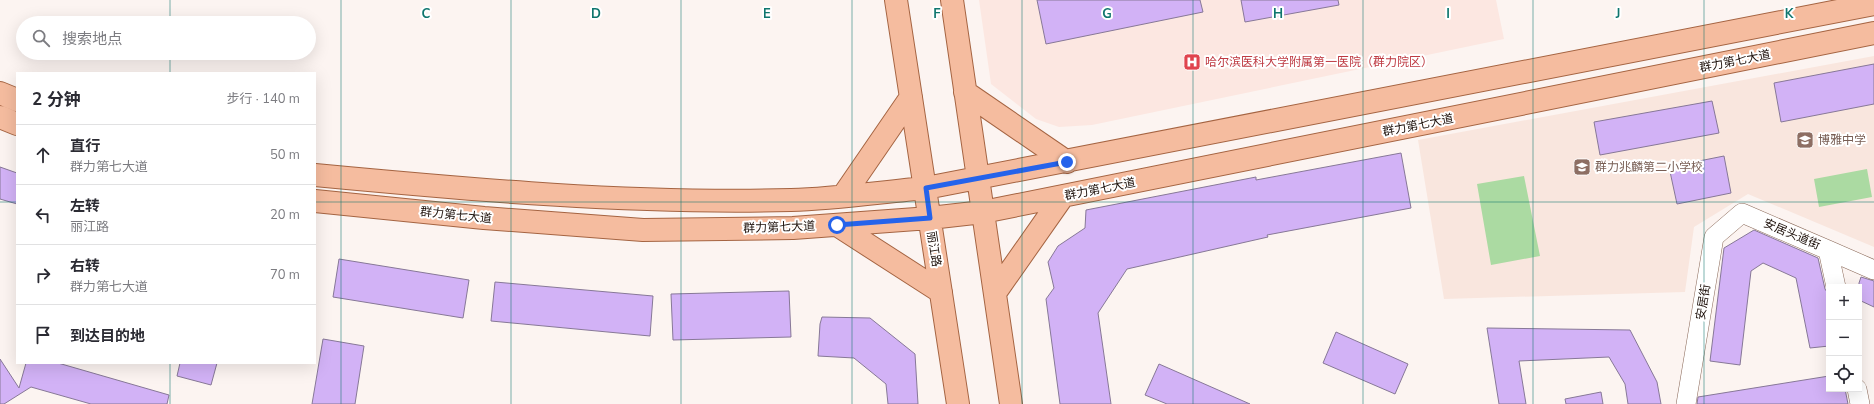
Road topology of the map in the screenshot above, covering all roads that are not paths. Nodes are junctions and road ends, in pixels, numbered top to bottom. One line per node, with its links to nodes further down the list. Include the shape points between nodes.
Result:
1 (896, 0): 7 (main road, 丽江路)
2 (952, 0): 5 (main road)
3 (1874, 4): 11 (main road)
4 (1874, 33): 16 (main road, 群力第七大道)
5 (965, 92): 11 (main road); 13 (main road)
6 (0, 93): 8 (main road)
7 (911, 97): 14 (main road, 丽江路); 15 (main road)
8 (16, 100)
9 (0, 117): 10 (main road)
10 (16, 124)
11 (1067, 162): 13 (main road)
12 (316, 175): 15 (main road, via 464,189 650,200 792,200)
13 (978, 179): 14 (main road); 18 (main road)
14 (926, 188): 15 (main road); 20 (main road, 丽江路)
15 (843, 196)
16 (1063, 196): 18 (main road, 群力第七大道); 26 (main road)
17 (316, 201): 21 (main road, 群力第七大道, via 484,218 643,230)
18 (983, 212): 20 (main road, 群力第七大道); 26 (main road)
19 (1742, 213): 22 (street, 安居头道街); 30 (street, 安居街, via 1714,237)
20 (930, 218): 21 (main road, 群力第七大道); 25 (main road, 丽江路)
21 (837, 225): 25 (main road)
22 (1828, 250): 23 (street); 24 (street, 安居头道街)
23 (1874, 270)
24 (1835, 284)
25 (941, 292): 28 (main road, 丽江路)
26 (994, 293): 29 (main road)
27 (1858, 392): 31 (street)
28 (958, 404)
29 (1011, 404)
30 (1686, 404)
31 (1860, 404)

